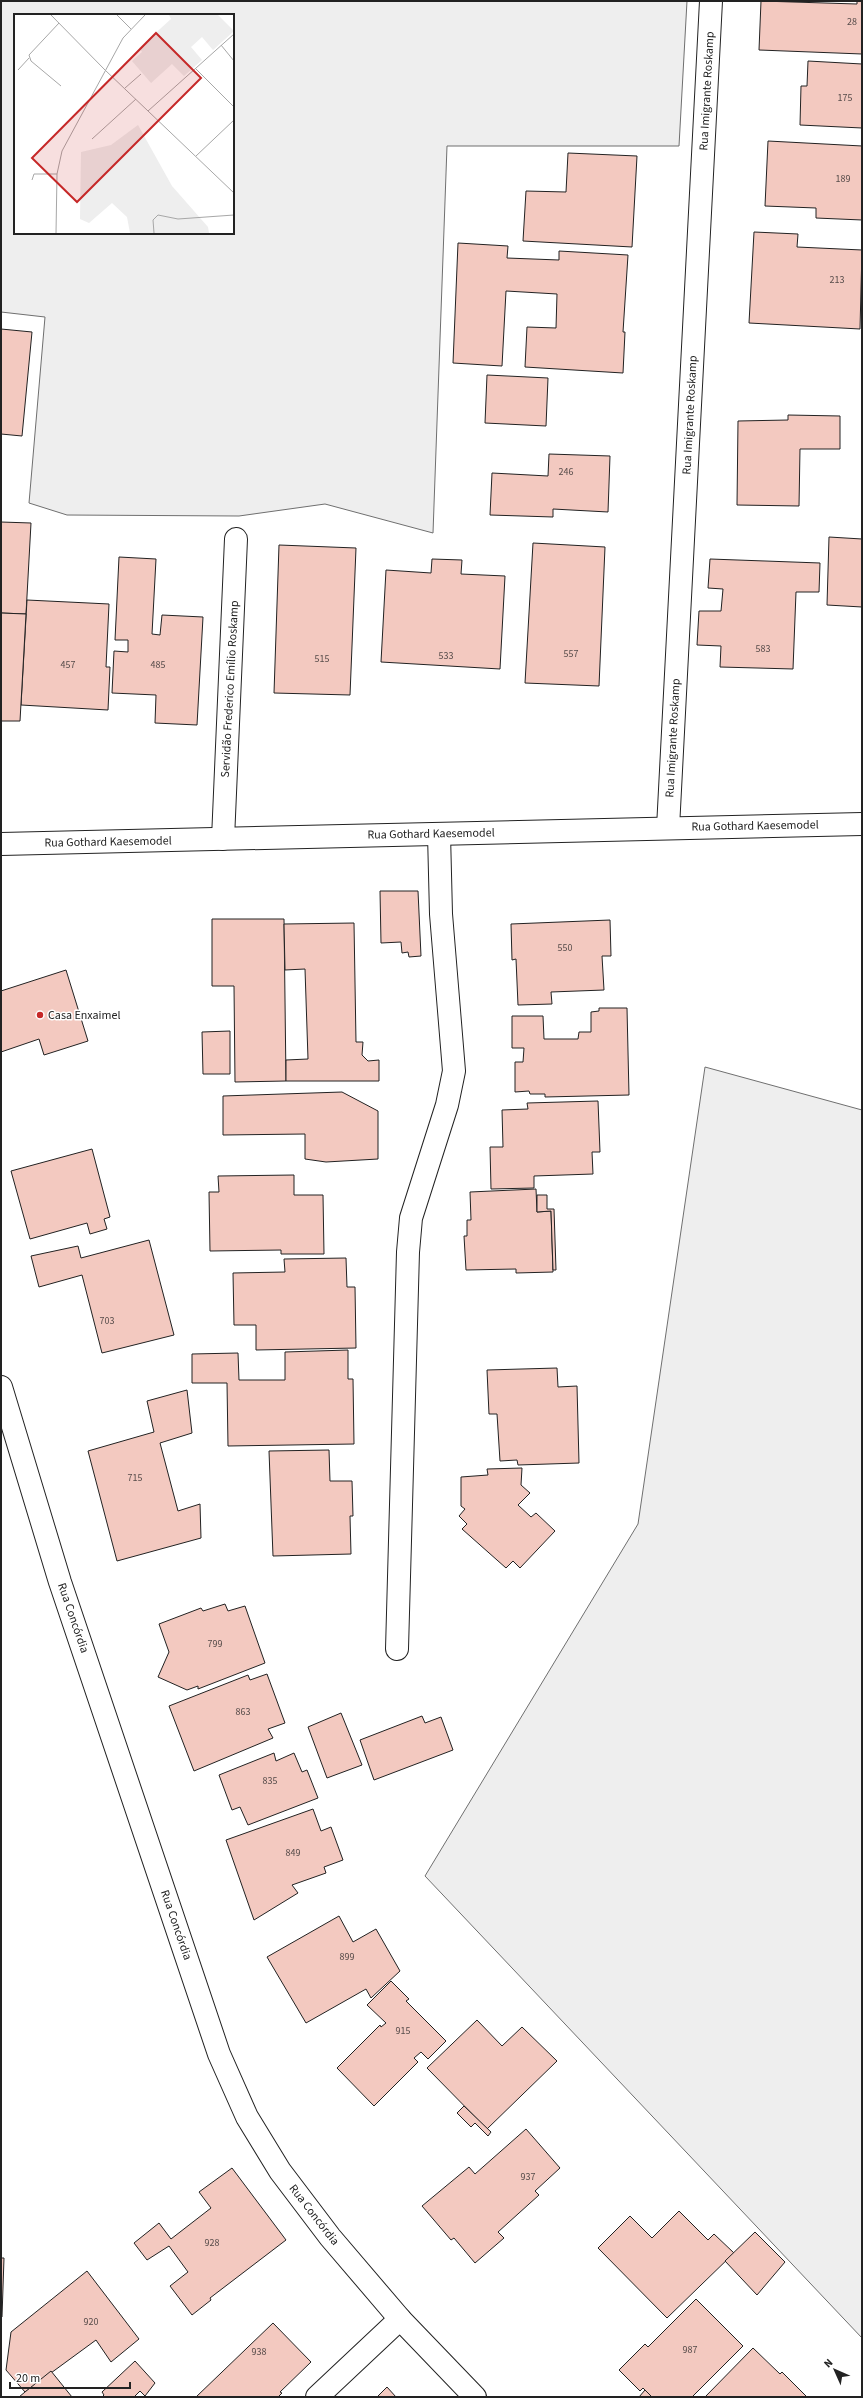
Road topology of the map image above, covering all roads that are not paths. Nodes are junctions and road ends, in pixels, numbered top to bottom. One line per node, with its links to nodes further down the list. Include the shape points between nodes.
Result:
1 (711, 1): 4 (street, Rua Imigrante Roskamp)
2 (236, 539): 6 (street, Servidão Frederico Emílio Roskamp)
3 (862, 824): 4 (street, Rua Gothard Kaesemodel)
4 (668, 828): 5 (street, Rua Gothard Kaesemodel)
5 (439, 834): 6 (street, Rua Gothard Kaesemodel); 9 (street, via 441,914 454,1070 447,1105 411,1218)
6 (223, 839): 7 (street, Rua Gothard Kaesemodel)
7 (1, 844)
8 (1, 1386): 10 (street, Rua Concórdia, via 60,1582 219,2054 247,2117 280,2171 330,2237)
9 (397, 1649)
10 (400, 2319): 11 (street); 12 (street, Rua Concórdia)
11 (317, 2397)
12 (474, 2397)

